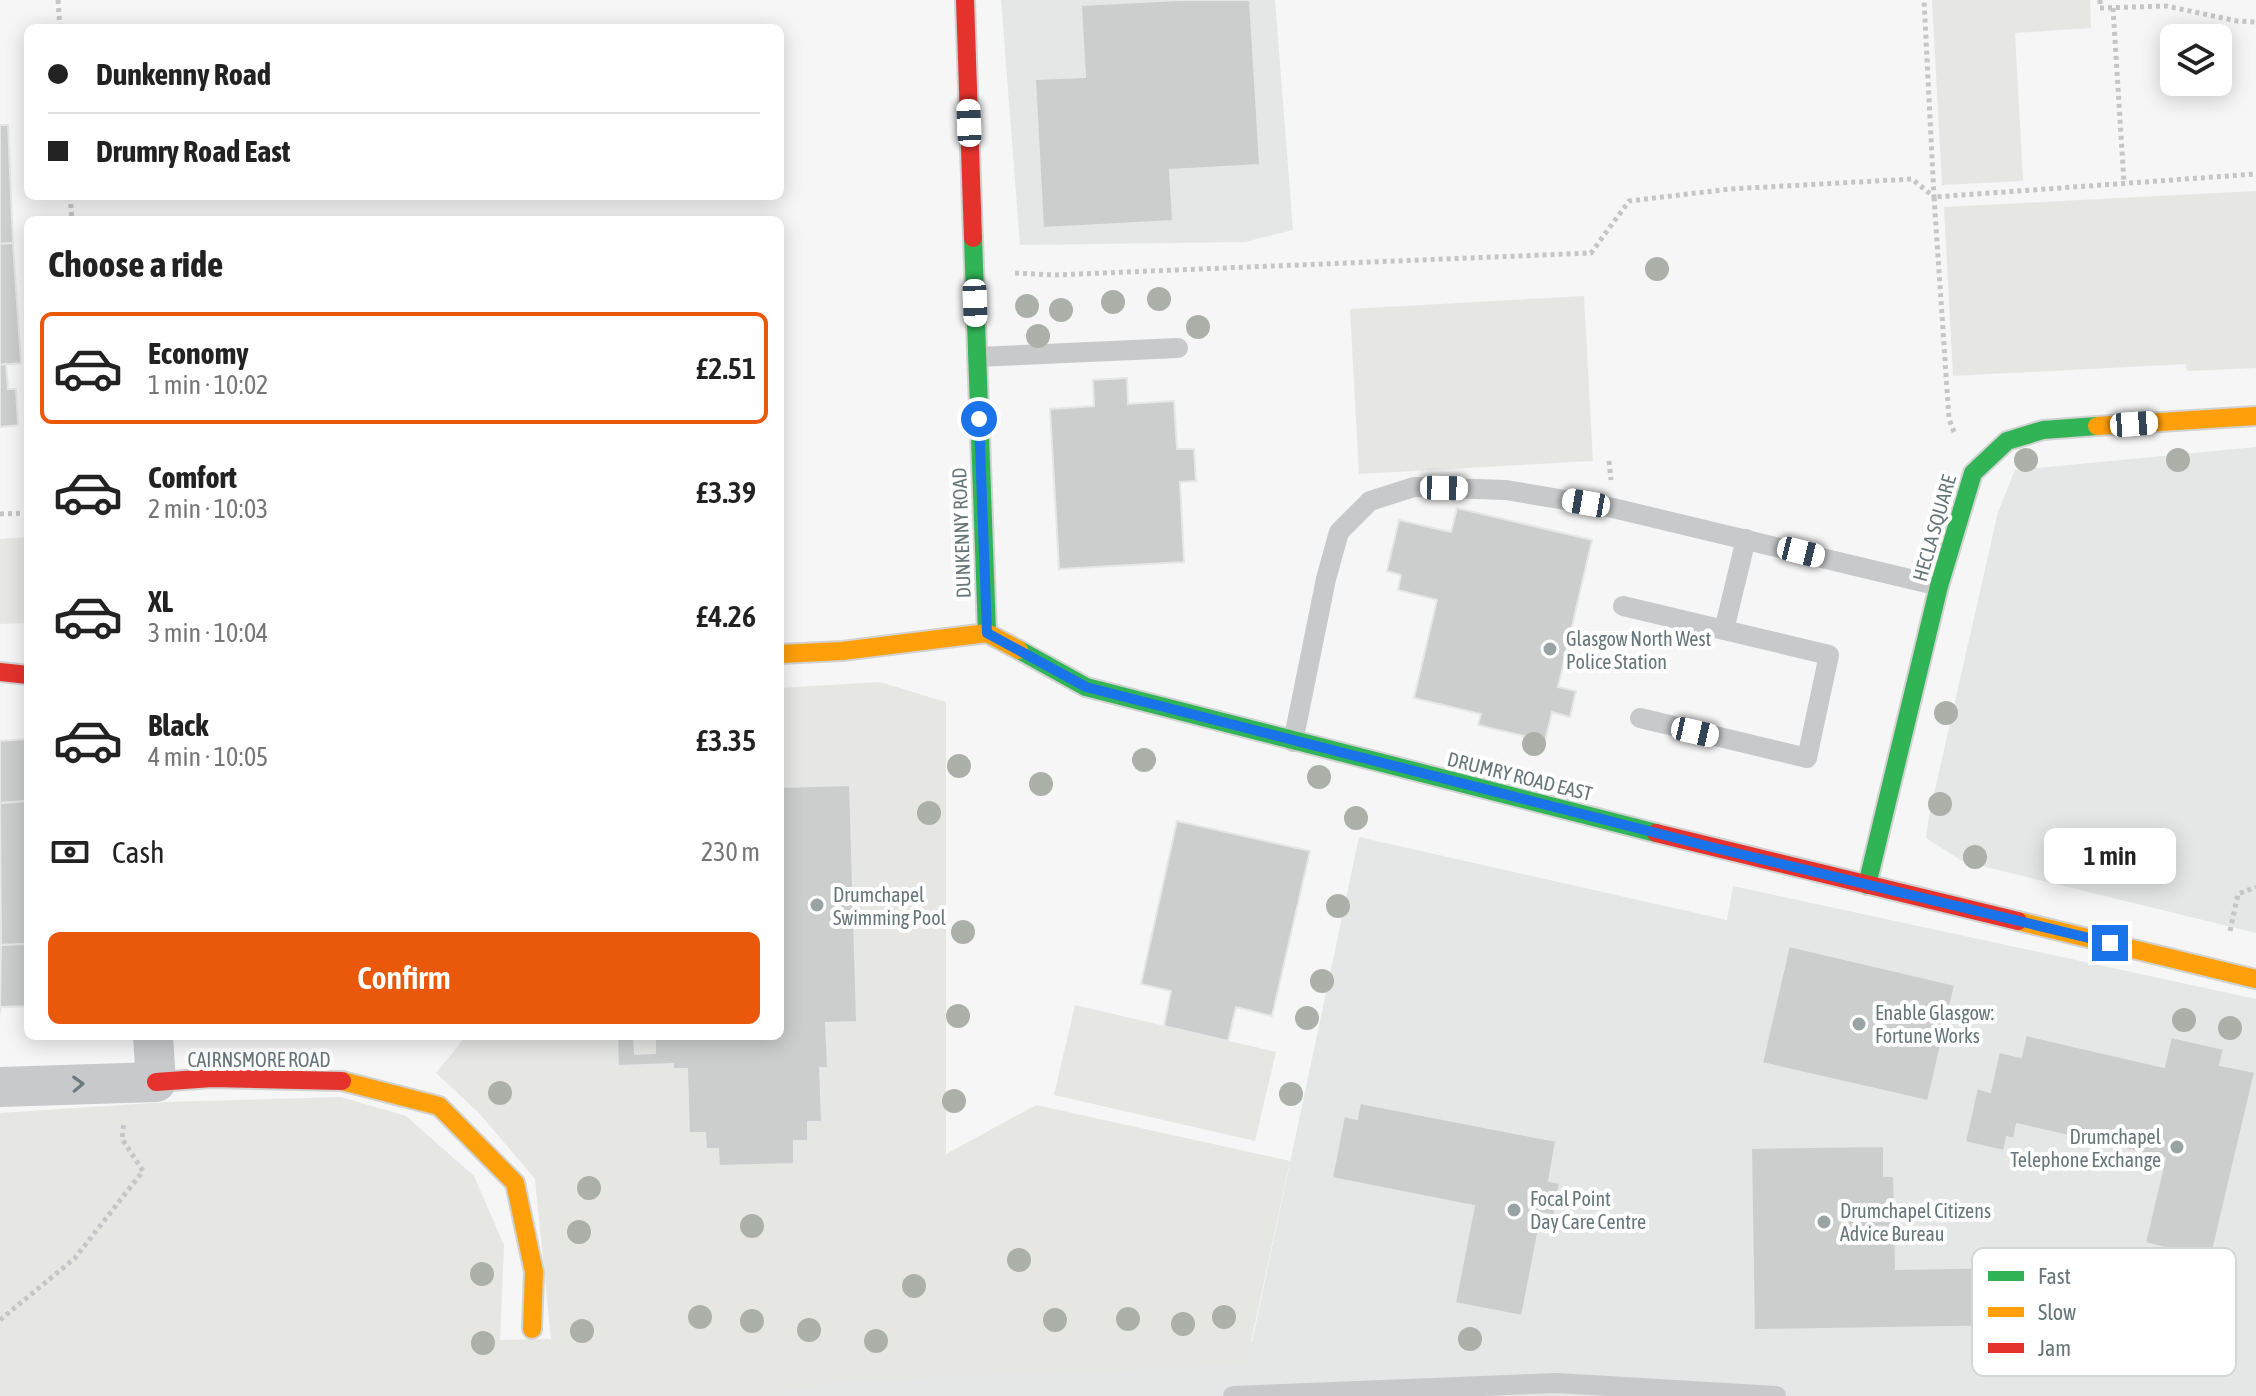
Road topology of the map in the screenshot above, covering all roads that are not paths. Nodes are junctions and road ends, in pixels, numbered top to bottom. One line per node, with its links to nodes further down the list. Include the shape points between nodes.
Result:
1 (965, 0): 3 (street, DUNKENNY ROAD)
2 (1178, 348): 3 (lane)
3 (977, 357): 9 (street, DUNKENNY ROAD)
4 (2256, 416): 6 (street, HECLA SQUARE, via 2043,430 2007,441 1973,473)
5 (1746, 539): 6 (lane); 8 (lane); 14 (lane, via 1506,490 1414,487 1370,501 1339,532)
6 (1939, 586): 15 (street, HECLA SQUARE)
7 (1623, 606): 8 (lane)
8 (1724, 630): 13 (lane, via 1829,655 1807,758)
9 (987, 633): 10 (street); 14 (street, DRUMRY ROAD EAST, via 1086,687)
10 (784, 654)
11 (0, 672): 12 (street)
12 (24, 675)
13 (1640, 718)
14 (1293, 742): 15 (street, DRUMRY ROAD EAST)
15 (1867, 885): 16 (street, DRUMRY ROAD EAST)
16 (2256, 979)
17 (152, 1040): 18 (street)
18 (143, 1082): 19 (street, one-way to 18); 20 (street, CAIRNSMORE ROAD, via 339,1080 439,1106 515,1183 534,1272)
19 (0, 1087)
20 (532, 1329)
21 (1233, 1396): 22 (lane, via 1557,1383)
22 (1776, 1396)

